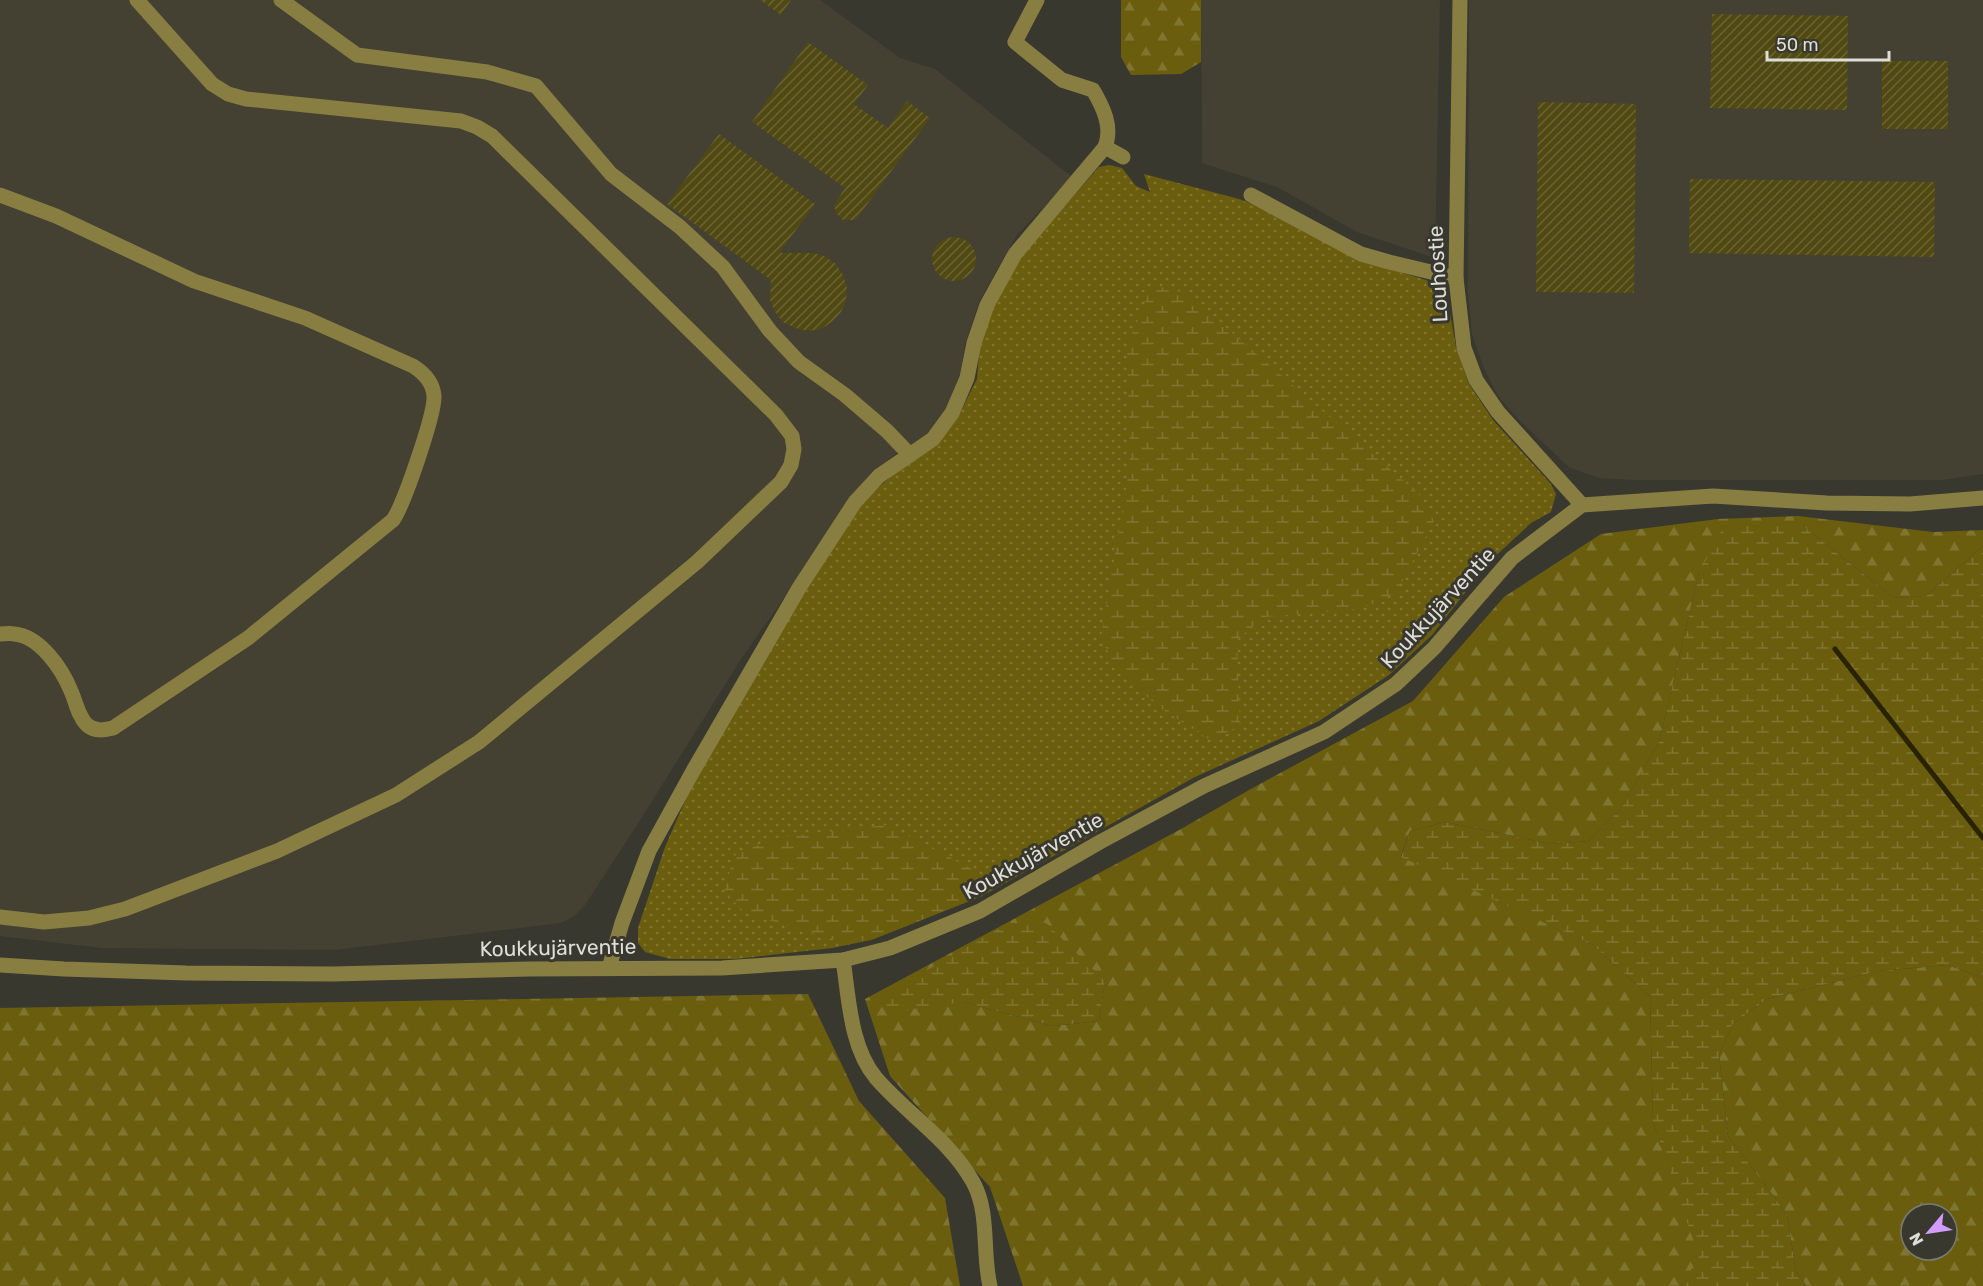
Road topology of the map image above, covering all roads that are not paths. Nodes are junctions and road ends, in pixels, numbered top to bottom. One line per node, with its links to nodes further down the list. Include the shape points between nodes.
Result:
1 (137, 0): 14 (street, via 212,84 228,94 461,121 492,136 776,416 792,436 794,449 791,465 781,482 697,562 479,742 396,795 277,851 125,909 89,918 44,922)
2 (281, 0): 10 (street, via 357,56 488,72 536,86 611,174 680,227 723,267 799,363 845,395)
3 (1037, 0): 5 (street, via 1015,42 1062,80 1093,90 1104,108 1109,137)
4 (1460, 0): 9 (street, Louhostie)
5 (1105, 147): 6 (street); 10 (street, via 1015,254 987,305 967,378 952,413 933,439)
6 (1123, 157)
7 (0, 195): 13 (street, via 56,216 194,281 305,318 413,366 430,382 434,396 404,500 393,520 248,638 113,728 100,731 88,725 57,666 35,642 15,633)
8 (1251, 195): 9 (street, via 1361,254)
9 (1456, 278): 12 (street, Louhostie, via 1464,348 1476,380 1498,412)
10 (910, 455): 17 (street, via 879,476 855,502 799,588 649,851)
11 (1983, 498): 12 (street, via 1910,504 1713,496)
12 (1582, 505): 15 (street, Koukkujärventie, via 1512,558 1434,648 1396,684 1324,732 1204,786 980,911 890,948)
13 (0, 634)
14 (0, 916)
15 (843, 960): 17 (street, Koukkujärventie, via 722,968); 18 (street, via 858,1045 875,1077 952,1152 974,1183 982,1209)
16 (0, 965): 17 (street, Koukkujärventie, via 174,973 333,974)
17 (609, 968)
18 (990, 1286)

